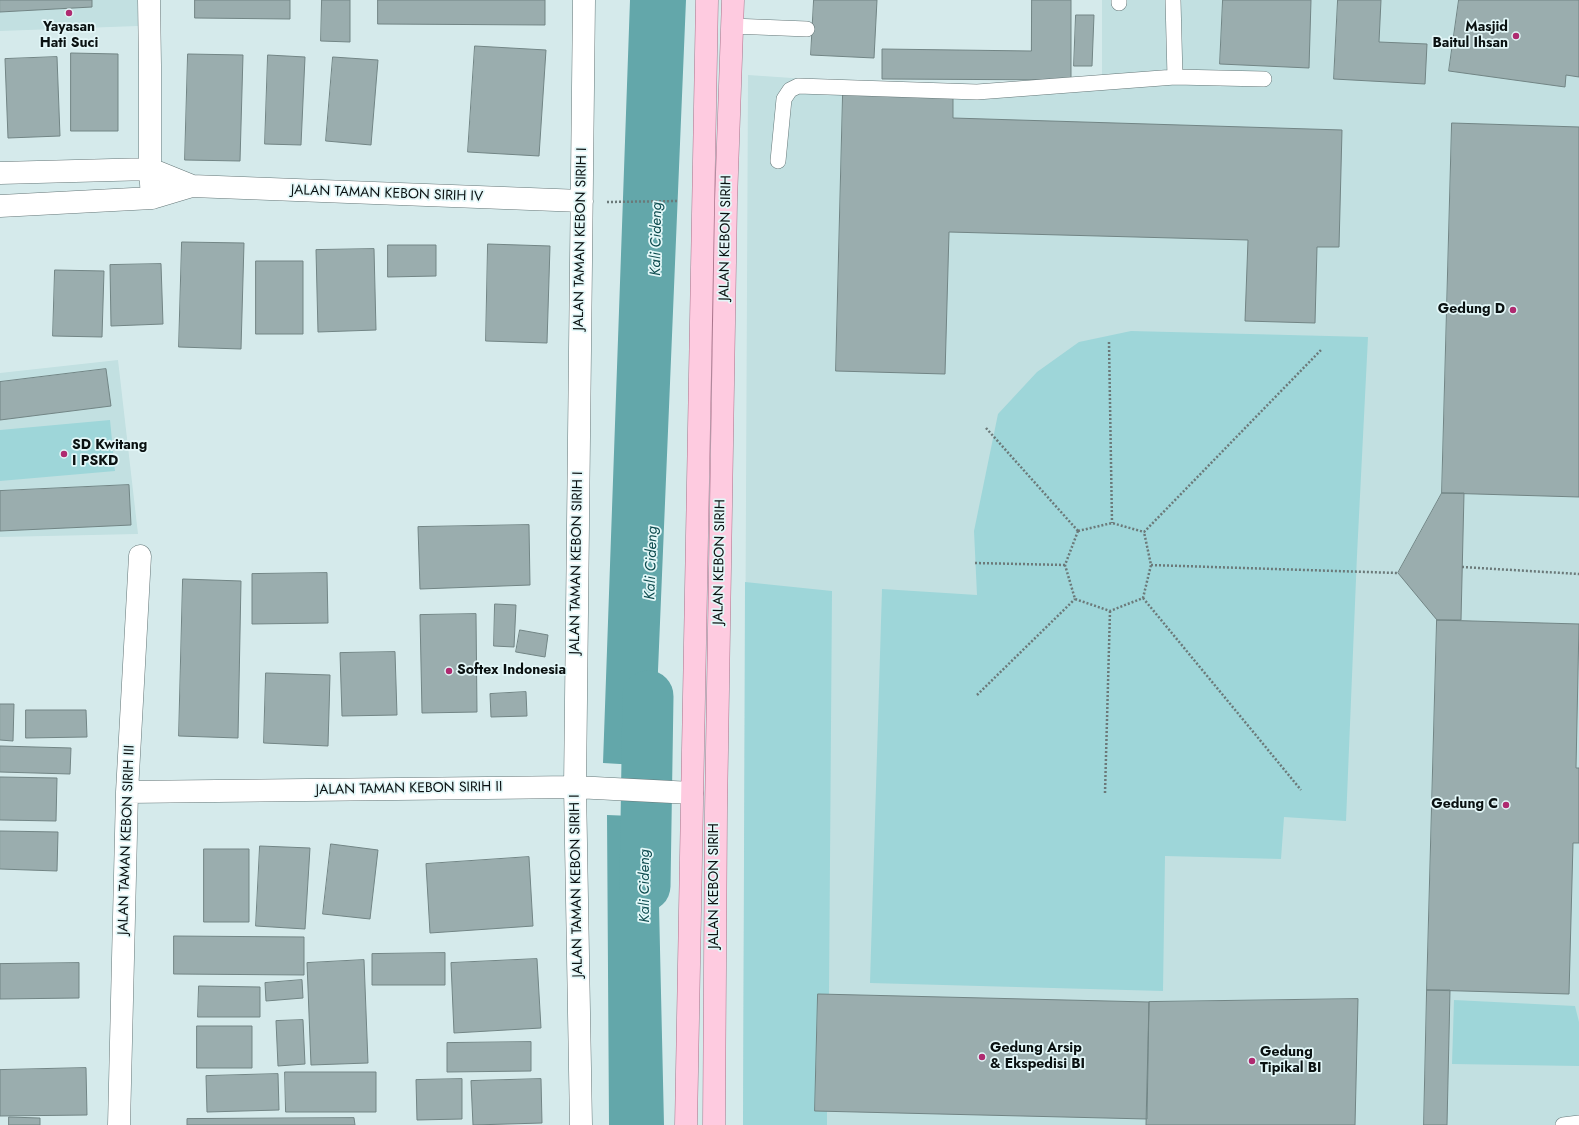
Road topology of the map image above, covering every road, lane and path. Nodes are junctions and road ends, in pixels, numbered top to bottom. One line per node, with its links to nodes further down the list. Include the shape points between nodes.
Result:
1 (149, 0): 11 (street)
2 (584, 0): 15 (street, JALAN TAMAN KEBON SIRIH I)
3 (707, 0): 39 (main road, JALAN KEBON SIRIH)
4 (733, 0): 6 (main road, JALAN KEBON SIRIH)
5 (1173, 0): 8 (lane)
6 (732, 26): 7 (lane); 45 (main road, JALAN KEBON SIRIH, via 726,201 716,796)
7 (806, 29)
8 (1175, 77): 9 (lane); 10 (lane, via 977,92 798,86 790,90 784,99)
9 (1264, 79)
10 (778, 161)
11 (150, 169): 12 (street, JALAN TAMAN KEBON SIRIH IV); 13 (street, JALAN TAMAN KEBON SIRIH IV); 14 (street)
12 (0, 173)
13 (192, 186): 14 (street, JALAN TAMAN KEBON SIRIH IV); 15 (street, JALAN TAMAN KEBON SIRIH IV)
14 (152, 198): 18 (street, JALAN TAMAN KEBON SIRIH IV)
15 (582, 201): 36 (street, JALAN TAMAN KEBON SIRIH I)
16 (684, 201): 17 (path)
17 (616, 202)
18 (0, 206)
19 (1109, 342): 22 (path)
20 (1321, 350): 24 (path)
21 (986, 428): 23 (path)
22 (1112, 523): 23 (path); 24 (path)
23 (1078, 531): 27 (path)
24 (1144, 532): 28 (path)
25 (140, 556): 38 (street, JALAN TAMAN KEBON SIRIH III)
26 (975, 563): 27 (path)
27 (1066, 565): 33 (path)
28 (1151, 565): 30 (path); 32 (path)
29 (1462, 567): 31 (path)
30 (1398, 573)
31 (1579, 574)
32 (1143, 598): 34 (path); 37 (path)
33 (1075, 599): 34 (path); 35 (path)
34 (1110, 611): 40 (path)
35 (977, 695)
36 (575, 787): 38 (street, JALAN TAMAN KEBON SIRIH II); 39 (street, JALAN TAMAN KEBON SIRIH II); 43 (street, JALAN TAMAN KEBON SIRIH I)
37 (1301, 790)
38 (127, 792): 42 (street, JALAN TAMAN KEBON SIRIH III)
39 (681, 792): 44 (main road, JALAN KEBON SIRIH)
40 (1105, 792)
41 (1579, 1123): 46 (lane)
42 (119, 1125)
43 (581, 1125)
44 (686, 1125)
45 (714, 1125)
46 (1563, 1125)

